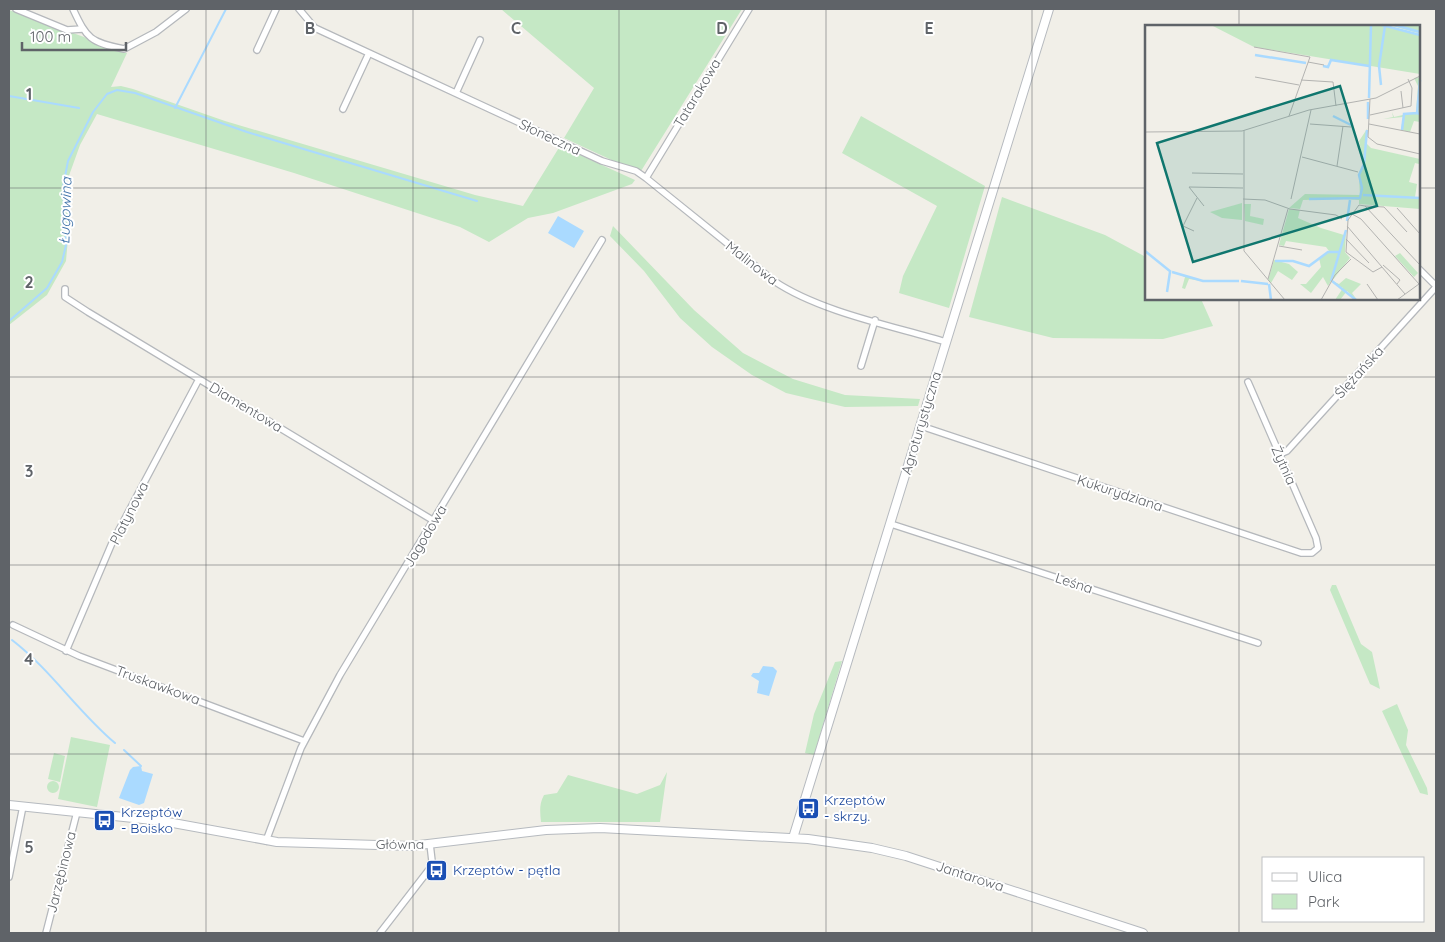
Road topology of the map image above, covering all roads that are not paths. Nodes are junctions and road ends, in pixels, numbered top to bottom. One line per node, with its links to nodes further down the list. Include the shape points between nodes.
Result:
1 (16, 9): 8 (street, via 67,30)
2 (72, 9): 8 (street)
3 (186, 9): 8 (street, via 156,32 124,49 95,41)
4 (276, 9): 10 (street)
5 (299, 9): 11 (street, Słoneczna, via 315,28)
6 (749, 9): 14 (street, Tatarakowa)
7 (1049, 9): 20 (street, Agroturystyczna)
8 (82, 29)
9 (480, 40): 12 (street)
10 (257, 50)
11 (369, 53): 12 (street, Słoneczna); 13 (street)
12 (456, 93): 14 (street, Słoneczna)
13 (343, 109)
14 (646, 178): 19 (street, Malinowa, via 784,288 812,301)
15 (602, 240): 26 (street, Jagodowa)
16 (1420, 270): 17 (street)
17 (1436, 287): 25 (street, Ślężańska, via 1287,451)
18 (64, 289): 22 (street, Diamentowa, via 64,297)
19 (875, 320): 20 (street, Malinowa); 21 (street)
20 (946, 342): 24 (street, Agroturystyczna)
21 (861, 366)
22 (199, 379): 26 (street, Diamentowa); 31 (street, Platynowa, via 112,543)
23 (1248, 382): 25 (street, Żytnia)
24 (920, 426): 27 (street, Agroturystyczna); 28 (street, Kukurydziana, via 1301,553 1312,553)
25 (1280, 454): 28 (street, Żytnia)
26 (434, 521): 32 (street, Jagodowa, via 340,675)
27 (890, 524): 30 (street, Leśna); 36 (street, Agroturystyczna)
28 (1318, 548)
29 (13, 626): 31 (street, Truskawkowa, via 36,634)
30 (1258, 643)
31 (66, 651): 32 (street, Truskawkowa)
32 (304, 741): 37 (street, Jagodowa)
33 (9, 805): 34 (street, Główna)
34 (23, 806): 35 (street, Główna); 39 (street)
35 (77, 812): 37 (street, Główna, via 162,821); 40 (street, Jarzębinowa)
36 (793, 838): 38 (street, Główna, via 569,828); 42 (street, Jantarowa, via 872,848 906,856)
37 (266, 841): 38 (street, Główna)
38 (430, 844): 41 (street, via 430,868)
39 (9, 877)
40 (46, 933)
41 (380, 933)
42 (1143, 933)

